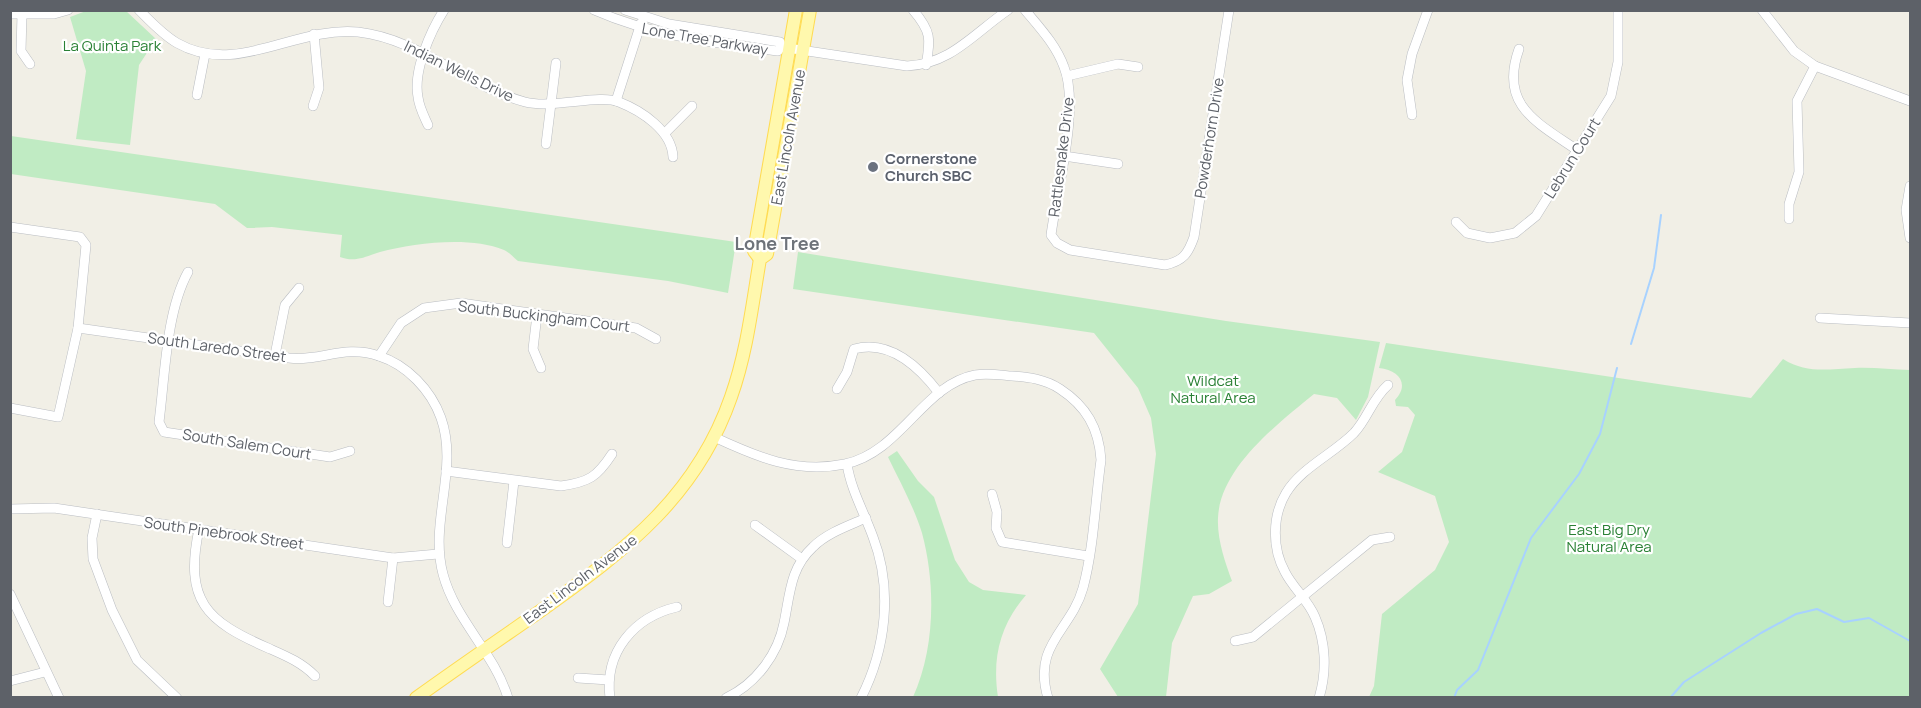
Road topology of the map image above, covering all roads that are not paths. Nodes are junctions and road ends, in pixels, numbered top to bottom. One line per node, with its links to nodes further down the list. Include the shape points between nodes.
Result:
1 (68, 10): 16 (street)
2 (139, 10): 24 (street, Indian Wells Drive, via 176,43)
3 (444, 10): 23 (street)
4 (594, 10): 18 (street, Lone Tree Parkway)
5 (625, 10): 17 (street, Lone Tree Parkway)
6 (796, 10): 20 (main road, East Lincoln Avenue)
7 (810, 10): 22 (main road, East Lincoln Avenue)
8 (913, 10): 27 (street, via 931,39)
9 (1008, 10): 27 (street, Lone Tree Parkway, via 955,51)
10 (1025, 10): 30 (street, Rattlesnake Drive, via 1052,42)
11 (1229, 10): 50 (street, Powderhorn Drive, via 1189,253 1180,262 1166,265 1070,250)
12 (1428, 10): 37 (street, via 1407,80)
13 (1618, 10): 41 (street, Lebrun Court, via 1618,62 1611,96)
14 (1762, 10): 28 (street, via 1794,51)
15 (10, 14): 16 (street)
16 (22, 14): 26 (street, via 21,51)
17 (642, 18): 18 (street); 20 (street, Lone Tree Parkway, via 780,42)
18 (639, 28): 20 (street, Lone Tree Parkway, via 729,45 778,51); 32 (street)
19 (314, 34): 23 (street, Indian Wells Drive, via 356,32 380,36); 24 (street, Indian Wells Drive, via 247,54); 35 (street, via 319,88)
20 (786, 48): 22 (street, Lone Tree Parkway); 51 (main road, East Lincoln Avenue, via 754,251)
21 (1519, 49): 41 (street, via 1512,67 1518,104 1534,121)
22 (804, 51): 27 (street, Lone Tree Parkway, via 886,64); 51 (main road, East Lincoln Avenue, via 767,254)
23 (425, 53): 34 (street, Indian Wells Drive, via 508,96); 38 (street, via 417,90)
24 (205, 54): 31 (street)
25 (556, 63): 34 (street)
26 (30, 64)
27 (926, 65)
28 (1815, 66): 33 (street); 46 (street, via 1797,101 1799,172)
29 (1138, 67): 30 (street, via 1118,64)
30 (1067, 76): 42 (street, Rattlesnake Drive, via 1070,104)
31 (197, 94)
32 (616, 100): 34 (street, Indian Wells Drive); 39 (street)
33 (1911, 101)
34 (552, 105): 40 (street)
35 (313, 106)
36 (692, 106): 39 (street)
37 (1412, 115)
38 (428, 125)
39 (665, 133): 43 (street)
40 (546, 144)
41 (1577, 150): 47 (street, Lebrun Court, via 1536,216 1515,232 1491,238 1467,233)
42 (1064, 156): 44 (street); 50 (street, Rattlesnake Drive, via 1051,235)
43 (673, 157)
44 (1118, 164)
45 (1911, 186): 49 (street, via 1906,210)
46 (1789, 219)
47 (1456, 222)
48 (10, 227): 57 (street, via 80,237 86,244)
49 (1911, 238)
50 (1057, 243)
51 (760, 259): 67 (main road, East Lincoln Avenue, via 742,361)
52 (188, 272): 59 (street, South Salem Court, via 178,291)
53 (299, 288): 60 (street, via 285,304)
54 (537, 315): 58 (street, South Buckingham Court, via 636,328); 61 (street, South Buckingham Court, via 461,303 424,308 401,323); 62 (street, via 533,349)
55 (1820, 318): 56 (street)
56 (1911, 323)
57 (78, 328): 59 (street, South Laredo Street); 66 (street, via 58,417)
58 (656, 339)
59 (170, 341): 60 (street, South Laredo Street); 68 (street, South Salem Court, via 159,422 164,432 330,457)
60 (275, 355): 61 (street, South Laredo Street, via 306,357 349,351)
61 (380, 356): 71 (street, South Laredo Street, via 414,377 434,402 445,435)
62 (541, 368)
63 (1388, 385): 86 (street, via 1376,396 1355,432 1296,481 1280,506 1276,532 1279,561)
64 (837, 389): 65 (street, via 854,349 862,346 887,350 910,361)
65 (939, 393): 70 (street, via 896,437); 82 (street, via 962,379 989,374 1041,380 1078,403 1096,430 1101,460)
66 (10, 408)
67 (714, 436): 70 (street, via 777,463 808,467); 90 (main road, East Lincoln Avenue, via 684,486 649,526 589,576)
68 (350, 451)
69 (612, 454): 72 (street, via 597,476 578,484)
70 (847, 464): 76 (street)
71 (446, 471): 72 (street); 81 (street, South Laredo Street)
72 (514, 481): 80 (street)
73 (992, 494): 82 (street, via 996,528 1002,542)
74 (10, 509): 75 (street, South Pinebrook Street, via 54,508)
75 (97, 514): 78 (street, South Pinebrook Street); 97 (street, via 93,559 112,610 137,660)
76 (866, 518): 84 (street, via 822,539); 102 (street, via 880,561 884,609 877,660)
77 (755, 525): 84 (street)
78 (199, 530): 83 (street, South Pinebrook Street); 92 (street, via 195,576 203,604 211,615 230,632 303,664)
79 (1390, 537): 86 (street, via 1372,540)
80 (507, 543)
81 (438, 554): 83 (street, South Pinebrook Street); 90 (street, South Laredo Street, via 450,596)
82 (1088, 556): 103 (street, via 1080,597 1056,634 1046,661)
83 (393, 558): 87 (street)
84 (802, 559): 101 (street, via 789,587 784,624 771,657 751,681)
85 (10, 594): 91 (street)
86 (1302, 596): 89 (street, via 1253,637); 104 (street, via 1314,615 1323,644)
87 (388, 602)
88 (677, 607): 94 (street, via 651,615 631,631 615,653)
89 (1235, 641)
90 (485, 649): 98 (main road, East Lincoln Avenue); 99 (street, South Laredo Street)
91 (45, 672): 95 (street); 96 (street)
92 (315, 676)
93 (578, 678): 94 (street)
94 (609, 680): 100 (street)
95 (10, 681)
96 (59, 698)
97 (177, 698)
98 (416, 698)
99 (508, 698)
100 (610, 698)
101 (726, 698)
102 (861, 698)
103 (1048, 698)
104 (1319, 698)

